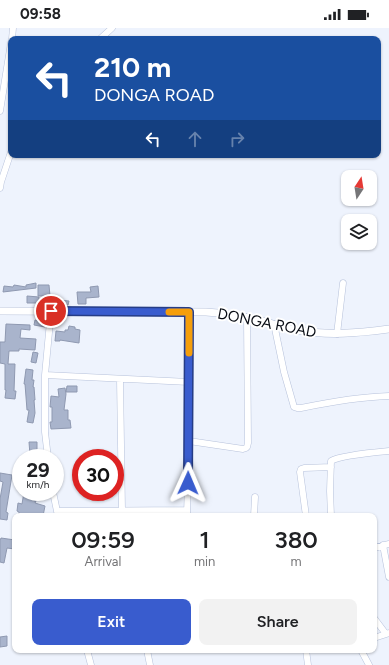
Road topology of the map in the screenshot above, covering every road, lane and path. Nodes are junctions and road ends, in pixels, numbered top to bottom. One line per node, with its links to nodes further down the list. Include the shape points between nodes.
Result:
1 (112, 28): 2 (street)
2 (103, 36)
3 (8, 62): 4 (street)
4 (0, 111)
5 (9, 158): 6 (street)
6 (0, 188)
7 (343, 283): 14 (street)
8 (0, 311): 9 (street, DONGA ROAD)
9 (51, 311): 10 (street, DONGA ROAD); 15 (street)
10 (189, 312): 11 (street, DONGA ROAD, via 224,313); 17 (street)
11 (246, 317): 12 (street, DONGA ROAD); 19 (street, via 247,447 243,449)
12 (274, 324): 14 (street, DONGA ROAD, via 313,333); 18 (street, via 294,407)
13 (389, 329): 14 (street, DONGA ROAD)
14 (337, 334)
15 (45, 375): 16 (street); 20 (street)
16 (120, 379): 17 (street); 25 (street)
17 (188, 382): 19 (street)
18 (389, 396)
19 (189, 441): 28 (street)
20 (47, 449)
21 (389, 451): 22 (street, via 334,459 331,461)
22 (331, 467): 30 (street, via 301,469); 31 (street)
23 (255, 497): 29 (street)
24 (55, 501): 26 (street)
25 (122, 511): 27 (street); 28 (street)
26 (57, 513)
27 (79, 513)
28 (187, 513)
29 (254, 513)
30 (306, 513)
31 (331, 513)
32 (386, 544): 33 (street)
33 (389, 577)
34 (377, 621): 35 (street)
35 (388, 634): 36 (street)
36 (377, 637)
37 (88, 653): 41 (street)
38 (148, 653): 42 (street)
39 (306, 653): 43 (street)
40 (363, 653): 44 (street)
41 (91, 665)
42 (150, 665)
43 (308, 665)
44 (369, 665)

